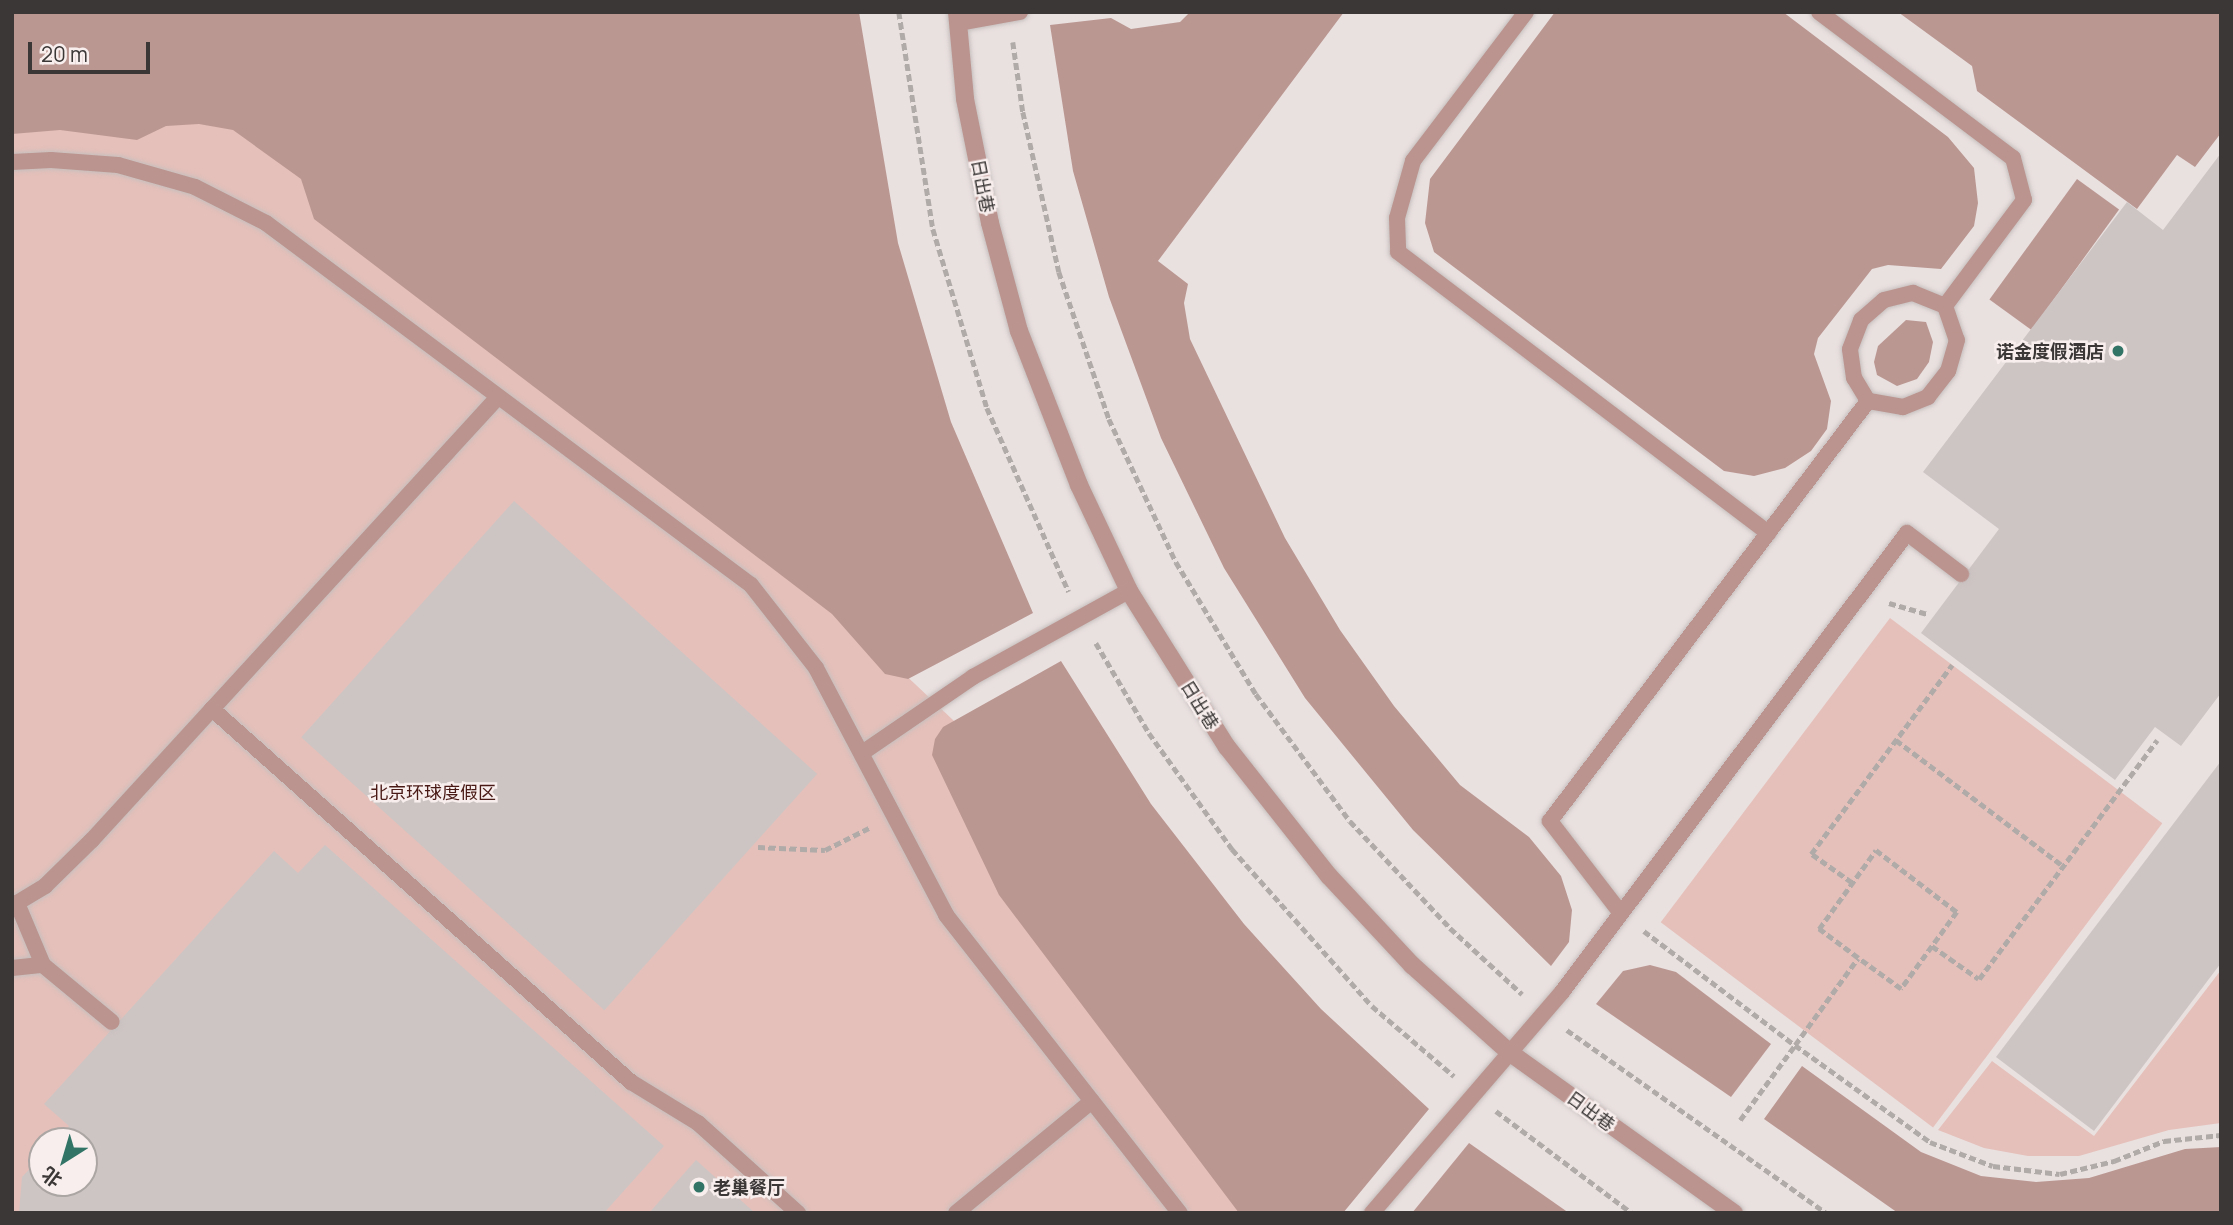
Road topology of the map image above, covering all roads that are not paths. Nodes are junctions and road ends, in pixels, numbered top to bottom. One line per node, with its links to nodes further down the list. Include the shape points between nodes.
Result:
1 (1526, 12): 9 (lane, via 1413,161 1397,218 1398,252)
2 (1819, 12): 6 (lane, via 2013,158 2024,200)
3 (1015, 14): 4 (lane)
4 (957, 18): 11 (street, 日出巷, via 973,136 1019,331 1079,485)
5 (12, 162): 7 (lane, via 118,165 195,187 266,223)
6 (1945, 306): 8 (lane, via 1957,340 1948,371 1928,397 1903,407); 8 (lane, via 1913,293 1884,300 1861,320 1850,349 1854,378)
7 (498, 397): 12 (lane); 13 (lane, via 751,586 816,668)
8 (1868, 401): 9 (lane)
9 (1768, 533): 15 (lane, via 1550,821)
10 (1961, 574): 15 (lane, via 1907,533)
11 (1129, 591): 13 (lane, via 973,677); 19 (street, 日出巷, via 1227,747 1329,876 1412,965)
12 (212, 709): 14 (lane, via 92,840 45,886); 21 (lane, via 631,1082 698,1123)
13 (862, 753): 20 (lane, via 946,915)
14 (15, 904): 16 (lane)
15 (1620, 912): 19 (lane)
16 (43, 965): 17 (lane); 18 (lane)
17 (12, 968)
18 (112, 1022)
19 (1509, 1052): 24 (lane); 25 (street, 日出巷)
20 (1092, 1101): 22 (lane); 23 (lane)
21 (798, 1213)
22 (956, 1213)
23 (1180, 1213)
24 (1372, 1213)
25 (1734, 1213)

